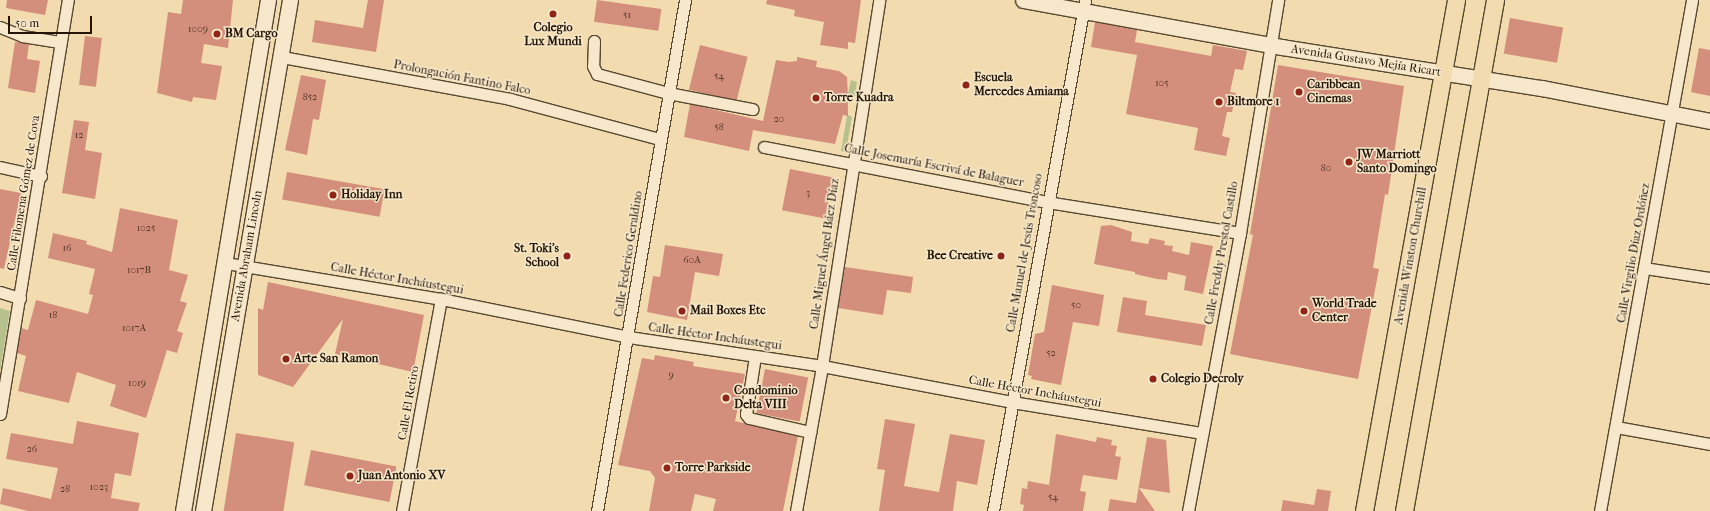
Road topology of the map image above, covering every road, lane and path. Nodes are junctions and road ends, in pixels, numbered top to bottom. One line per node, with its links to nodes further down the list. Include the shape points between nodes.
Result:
1 (68, 0): 14 (street, Calle Filomena Gómez de Cova)
2 (268, 0): 30 (main road, Avenida Abraham Lincoln)
3 (290, 0): 16 (main road, Avenida Abraham Lincoln)
4 (685, 0): 19 (street, Calle Federico Geraldino)
5 (879, 0): 25 (street, Calle Miguel Ángel Báez Díaz)
6 (1023, 0): 11 (main road, Avenida Gustavo Mejía Ricart)
7 (1278, 0): 15 (street, Calle Freddy Prestol Castillo)
8 (1456, 0): 17 (main road, Avenida Winston Churchill)
9 (1496, 0): 18 (main road)
10 (1692, 0): 21 (street, Calle Virgilio Díaz Ordóñez)
11 (1084, 6): 15 (main road, Avenida Gustavo Mejía Ricart); 28 (street, Calle Manuel de Jesús Troncoso)
12 (0, 27): 14 (street, via 22,36)
13 (594, 41): 19 (street, via 593,66 596,74)
14 (60, 42): 27 (street, Calle Filomena Gómez de Cova)
15 (1271, 45): 17 (main road, Avenida Gustavo Mejía Ricart); 29 (street, Calle Freddy Prestol Castillo)
16 (282, 57): 23 (street, Prolongación Fantino Falco, via 510,99); 31 (main road, Avenida Abraham Lincoln)
17 (1443, 73): 18 (main road, Avenida Gustavo Mejía Ricart); 53 (main road, Avenida Winston Churchill)
18 (1481, 80): 21 (main road, Avenida Gustavo Mejía Ricart, via 1542,88); 54 (main road)
19 (668, 93): 20 (street); 23 (street, Calle Federico Geraldino)
20 (752, 109)
21 (1672, 114): 22 (main road, Avenida Gustavo Mejía Ricart); 32 (street, Calle Virgilio Díaz Ordóñez)
22 (1710, 121)
23 (659, 139): 37 (street, Calle Federico Geraldino)
24 (764, 147): 25 (street, Calle Josemaría Escrivá de Balaguer)
25 (852, 163): 28 (street, Calle Josemaría Escrivá de Balaguer); 39 (street, Calle Miguel Ángel Báez Díaz)
26 (0, 166): 27 (street)
27 (41, 176): 35 (street, Calle Filomena Gómez de Cova)
28 (1047, 202): 29 (street, Calle Josemaría Escrivá de Balaguer); 40 (street, Calle Manuel de Jesús Troncoso)
29 (1240, 233): 44 (street, Calle Freddy Prestol Castillo)
30 (226, 263): 31 (street, Calle Héctor Incháustegui); 46 (main road, Avenida Abraham Lincoln)
31 (245, 267): 36 (street, Calle Héctor Incháustegui); 47 (main road, Avenida Abraham Lincoln)
32 (1644, 268): 33 (street); 42 (street, Calle Virgilio Díaz Ordóñez)
33 (1710, 278)
34 (0, 292): 35 (street)
35 (20, 298): 41 (street, Calle Filomena Gómez de Cova)
36 (441, 299): 37 (street, Calle Héctor Incháustegui); 48 (street, Calle El Retiro)
37 (629, 337): 38 (street, Calle Héctor Incháustegui); 49 (street, Calle Federico Geraldino)
38 (755, 356): 39 (street, Calle Héctor Incháustegui); 43 (street, via 746,414 749,418)
39 (822, 366): 40 (street, Calle Héctor Incháustegui); 43 (street, Calle Miguel Ángel Báez Díaz)
40 (1012, 402): 44 (street, Calle Héctor Incháustegui); 51 (street, Calle Manuel de Jesús Troncoso)
41 (0, 414)
42 (1616, 427): 45 (street); 55 (street, Calle Virgilio Díaz Ordóñez)
43 (810, 432): 50 (street, Calle Miguel Ángel Báez Díaz)
44 (1202, 433): 52 (street, Calle Freddy Prestol Castillo)
45 (1710, 444)
46 (183, 511)
47 (203, 511)
48 (402, 511)
49 (597, 511)
50 (796, 511)
51 (993, 511)
52 (1188, 511)
53 (1364, 511)
54 (1404, 511)
55 (1600, 511)

